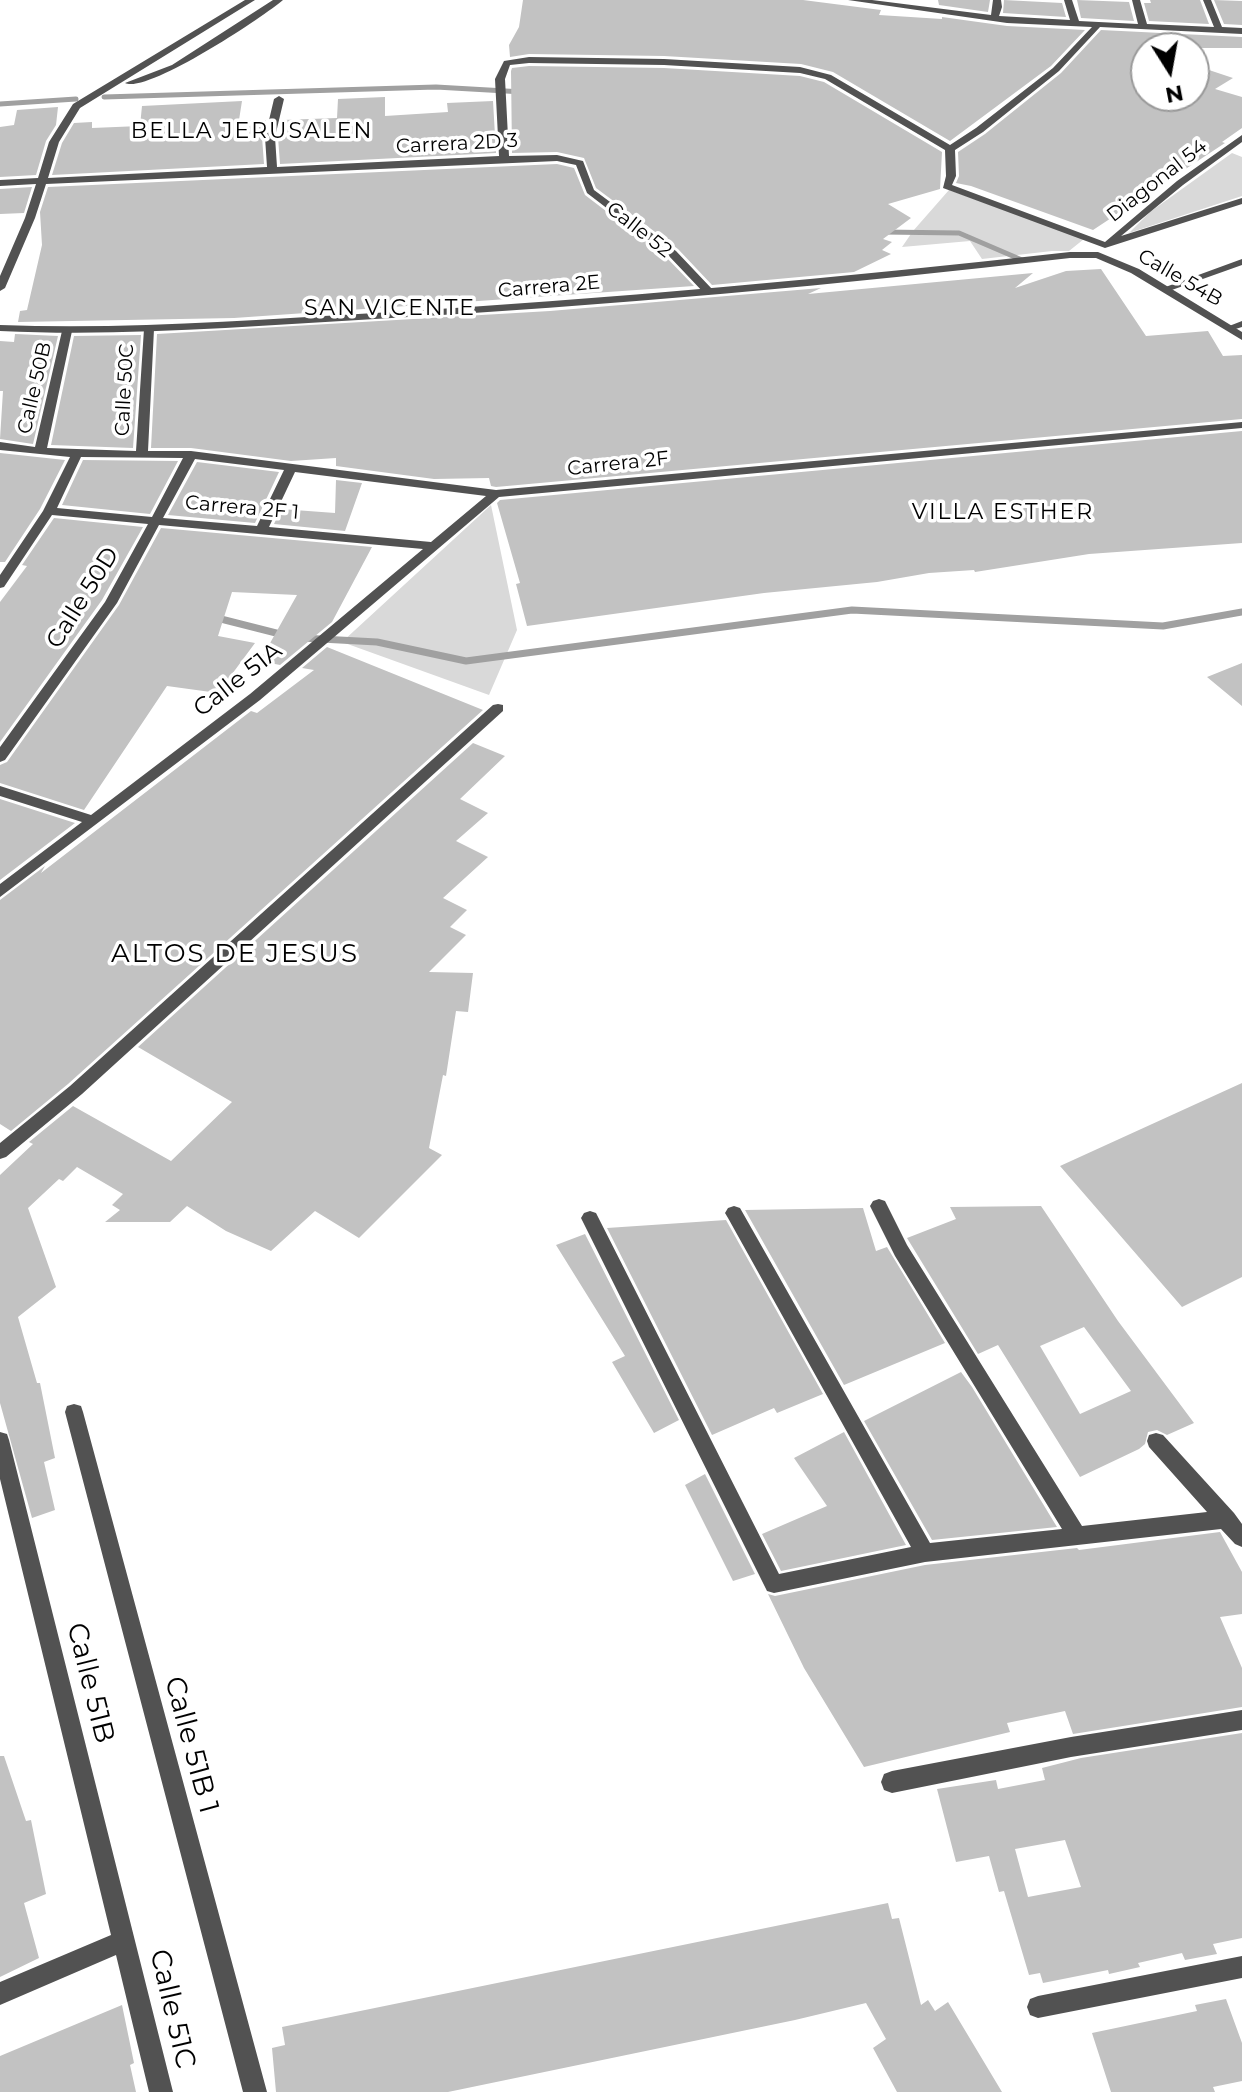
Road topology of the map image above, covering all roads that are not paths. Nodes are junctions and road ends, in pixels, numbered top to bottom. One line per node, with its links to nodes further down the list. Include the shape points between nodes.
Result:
1 (251, 0): 16 (street)
2 (279, 0): 16 (street, via 175,67)
3 (852, 0): 9 (street)
4 (921, 0): 9 (street)
5 (997, 0): 10 (street)
6 (1068, 0): 11 (street)
7 (1136, 0): 13 (street)
8 (1207, 0): 14 (street)
9 (923, 11): 10 (street)
10 (994, 18): 11 (street)
11 (1075, 23): 12 (street)
12 (1098, 24): 13 (street); 19 (street, via 1057,70)
13 (1143, 27): 14 (street)
14 (1219, 30): 15 (street)
15 (1242, 31)
16 (102, 92): 24 (street, via 76,106 54,142)
17 (279, 99): 22 (street, via 270,137)
18 (1239, 144): 26 (street, Diagonal 54, via 1156,201)
19 (950, 149): 20 (street, via 828,77 800,70 509,61 500,90); 26 (street, Calle 54B, via 946,186)
20 (504, 159): 21 (street, Carrera 2D 3); 22 (street, Carrera 2D 3)
21 (580, 163): 30 (street, Calle 52, via 590,191 672,253)
22 (272, 172): 24 (street, Carrera 2D 3)
23 (0, 183): 24 (street, Carrera 2D 3)
24 (40, 183): 28 (street)
25 (1242, 201): 26 (street)
26 (1102, 250): 29 (street, Calle 54B); 30 (street, Carrera 2E, via 873,278)
27 (1242, 262): 29 (street)
28 (0, 288)
29 (1165, 289): 33 (street, Calle 54B)
30 (708, 291): 34 (street, Carrera 2E)
31 (1242, 324): 33 (street)
32 (0, 328): 35 (street, Carrera 2E)
33 (1229, 328): 36 (street, Calle 54B)
34 (149, 329): 35 (street, Carrera 2E); 40 (street, Calle 50C)
35 (67, 331): 39 (street, Calle 50B)
36 (1242, 337)
37 (1242, 425): 44 (street, Carrera 2F)
38 (0, 446): 39 (street, Carrera 2F)
39 (40, 452): 41 (street, Carrera 2F)
40 (142, 453): 41 (street, Carrera 2F); 42 (street, Carrera 2F)
41 (77, 454): 45 (street)
42 (191, 455): 43 (street, Carrera 2F); 46 (street, Calle 50D)
43 (291, 468): 44 (street, Carrera 2F); 47 (street)
44 (496, 494): 48 (street, Calle 51A)
45 (49, 511): 46 (street, Carrera 2F 1); 49 (street)
46 (154, 520): 47 (street, Carrera 2F 1); 51 (street, Calle 50D, via 111,603)
47 (262, 529): 48 (street, Carrera 2F 1)
48 (431, 546): 53 (street, Calle 51A, via 267,687)
49 (0, 584)
50 (498, 708): 55 (street, via 76,1090)
51 (0, 757)
52 (0, 791): 53 (street)
53 (91, 820): 54 (street, Calle 51A)
54 (0, 892)
55 (0, 1152)
56 (879, 1206): 63 (street, via 891,1238 966,1350)
57 (734, 1213): 65 (street)
58 (590, 1218): 65 (street, via 774,1584)
59 (74, 1412): 73 (street, Calle 51B 1)
60 (0, 1440): 68 (street, Calle 51B)
61 (1156, 1441): 62 (street)
62 (1227, 1519): 63 (street); 64 (street)
63 (1078, 1537): 65 (street)
64 (1242, 1538)
65 (925, 1553)
66 (1242, 1720): 67 (street)
67 (892, 1782)
68 (125, 1940): 70 (street); 72 (street, Calle 51C)
69 (1242, 1967): 71 (street)
70 (0, 1994)
71 (1038, 2007)
72 (161, 2092)
73 (255, 2092)

